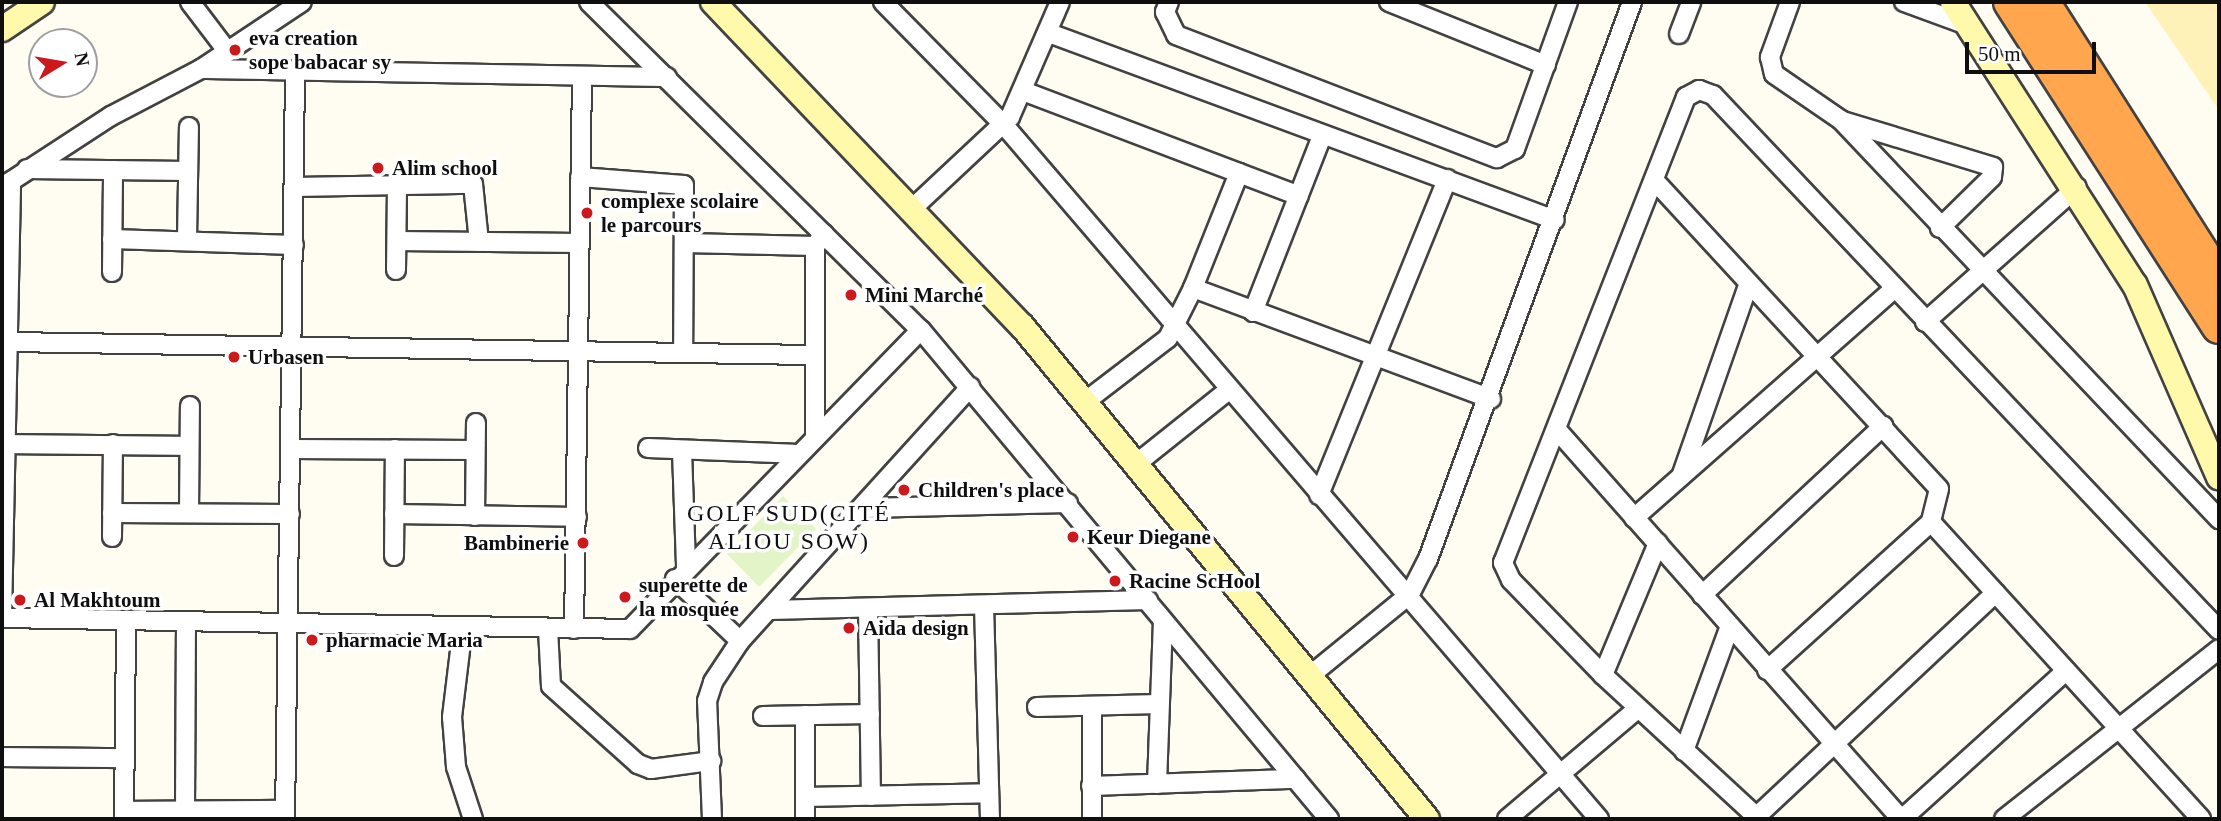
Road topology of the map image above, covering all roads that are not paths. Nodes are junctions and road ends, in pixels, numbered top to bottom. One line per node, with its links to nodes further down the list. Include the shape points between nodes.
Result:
1 (41, 2): 19 (main road)
2 (190, 2): 22 (street)
3 (302, 2): 22 (street)
4 (589, 2): 27 (street)
5 (713, 2): 45 (main road)
6 (883, 2): 30 (street)
7 (1060, 2): 20 (street)
8 (1169, 2): 23 (street, via 1165,12 1176,35 1497,158 1515,149)
9 (1389, 2): 23 (street)
10 (1568, 2): 23 (street)
11 (1632, 2): 46 (street)
12 (1691, 2): 21 (street)
13 (1790, 2): 29 (street, via 1769,65 1778,79)
14 (1904, 2): 18 (street)
15 (1953, 2): 18 (main road)
16 (2010, 2): 66 (highway)
17 (2043, 2): 59 (highway)
18 (1967, 24): 42 (main road)
19 (2, 29)
20 (1049, 33): 28 (street); 32 (street)
21 (1679, 34)
22 (228, 52): 24 (street)
23 (1546, 65)
24 (201, 69): 25 (street); 33 (street)
25 (295, 73): 26 (street); 41 (street)
26 (582, 76): 27 (street); 37 (street)
27 (667, 77): 50 (street)
28 (1023, 90): 30 (street); 36 (street)
29 (1841, 120): 47 (street); 47 (street, via 1993,167 1992,177)
30 (1004, 125): 45 (street); 65 (street)
31 (189, 127): 35 (street)
32 (1322, 136): 38 (street); 44 (street)
33 (27, 169): 34 (street); 40 (street)
34 (113, 170): 35 (street); 48 (street)
35 (188, 171): 49 (street)
36 (1239, 173): 44 (street); 61 (street)
37 (580, 177): 53 (street); 54 (street, via 681,182)
38 (1447, 179): 46 (street); 73 (street)
39 (1654, 180): 60 (street); 62 (street, via 1686,97 1699,90 1713,95); 82 (street)
40 (6, 184): 68 (street)
41 (294, 187): 43 (street); 55 (street)
42 (2077, 187): 57 (street); 94 (main road, via 2135,285)
43 (397, 188): 51 (street); 52 (street, via 476,186)
44 (1299, 196): 63 (street)
45 (915, 206): 78 (main road)
46 (1555, 220): 77 (street)
47 (1940, 228): 57 (street)
48 (112, 239): 49 (street); 58 (street)
49 (187, 239): 55 (street)
50 (819, 240): 54 (street); 67 (street); 72 (street)
51 (397, 241): 52 (street); 56 (street)
52 (479, 242): 53 (street)
53 (580, 243): 70 (street)
54 (685, 243): 71 (street)
55 (294, 246): 69 (street)
56 (396, 270)
57 (1980, 270): 64 (street); 107 (street)
58 (112, 272)
59 (2219, 279)
60 (1749, 283): 74 (street); 95 (street)
61 (1193, 289): 63 (street); 65 (street)
62 (1894, 289): 64 (street); 74 (street)
63 (1253, 312): 73 (street)
64 (1925, 322): 129 (street)
65 (1179, 326): 76 (street); 78 (street)
66 (2219, 327)
67 (921, 330): 75 (street); 83 (street)
68 (7, 335): 69 (street); 84 (street)
69 (293, 343): 70 (street); 88 (street)
70 (579, 350): 71 (street); 105 (street)
71 (683, 351): 72 (street)
72 (811, 355): 83 (street)
73 (1374, 355): 77 (street); 96 (street)
74 (1817, 356): 81 (street); 95 (street)
75 (971, 387): 97 (street); 98 (street)
76 (1230, 389): 93 (street); 96 (street)
77 (1491, 399): 114 (street)
78 (1086, 401): 93 (main road)
79 (190, 406): 86 (street)
80 (476, 423): 90 (street)
81 (1882, 426): 108 (street, via 1939,489); 115 (street)
82 (1558, 431): 106 (street); 135 (street, via 1503,563 1511,580)
83 (815, 435): 92 (street)
84 (8, 444): 85 (street); 99 (street)
85 (113, 444): 86 (street); 100 (street)
86 (189, 446): 101 (street)
87 (648, 448): 91 (street)
88 (292, 449): 89 (street); 102 (street)
89 (395, 449): 90 (street); 103 (street)
90 (475, 450): 104 (street)
91 (682, 451): 92 (street); 112 (street)
92 (797, 454): 112 (street)
93 (1136, 464): 134 (main road)
94 (2219, 477)
95 (1681, 478): 106 (street)
96 (1319, 495): 114 (street)
97 (1068, 503): 98 (street); 116 (street)
98 (865, 508): 119 (street)
99 (4, 509): 120 (street)
100 (112, 513): 101 (street); 109 (street)
101 (189, 513): 102 (street)
102 (290, 514): 123 (street)
103 (394, 514): 104 (street); 111 (street)
104 (474, 516): 105 (street)
105 (577, 517): 128 (street)
106 (1634, 518): 110 (street)
107 (2219, 519)
108 (1931, 522): 113 (street); 132 (street)
109 (111, 537)
110 (1658, 543): 115 (street); 135 (street)
111 (394, 556)
112 (681, 574): 128 (street, via 630,628); 130 (street)
113 (1995, 593): 133 (street); 144 (street)
114 (1410, 594): 134 (street); 149 (street)
115 (1702, 594): 126 (street)
116 (1147, 600): 117 (street); 124 (street)
117 (984, 605): 118 (street); 153 (street)
118 (868, 608): 119 (street); 140 (street)
119 (770, 610): 130 (street)
120 (2, 617): 121 (street)
121 (126, 620): 122 (street); 147 (street)
122 (186, 621): 123 (street); 156 (street)
123 (288, 621): 125 (street); 157 (street)
124 (1163, 621): 136 (street); 150 (street)
125 (463, 626): 127 (street); 160 (street, via 452,717 456,767)
126 (1730, 626): 132 (street); 145 (street)
127 (548, 629): 128 (street); 148 (street, via 551,686 638,764 651,769)
128 (574, 629)
129 (2219, 631)
130 (740, 640): 148 (street, via 709,691)
131 (2219, 649): 143 (street)
132 (1767, 670): 144 (street)
133 (2066, 671): 143 (street); 169 (street)
134 (1312, 674): 166 (main road)
135 (1603, 675): 139 (street)
136 (1159, 704): 138 (street); 151 (street)
137 (1037, 707): 138 (street)
138 (1092, 707): 152 (street)
139 (1637, 709): 145 (street); 149 (street)
140 (870, 714): 141 (street); 154 (street)
141 (805, 715): 142 (street); 155 (street)
142 (763, 716)
143 (2119, 730): 170 (street); 171 (street)
144 (1832, 745): 159 (street); 169 (street)
145 (1684, 751): 159 (street)
146 (2, 757): 147 (street)
147 (124, 758): 158 (street)
148 (711, 761): 161 (street)
149 (1562, 777): 167 (street); 168 (street)
150 (1296, 779): 151 (street); 165 (street)
151 (1157, 784): 152 (street)
152 (1091, 786): 164 (street)
153 (989, 793): 154 (street); 163 (street)
154 (871, 796): 155 (street)
155 (805, 797): 162 (street)
156 (185, 810): 157 (street); 158 (street)
157 (285, 814)
158 (124, 815)
159 (1757, 818)
160 (473, 819)
161 (712, 819)
162 (805, 819)
163 (990, 819)
164 (1091, 819)
165 (1329, 819)
166 (1427, 819)
167 (1507, 819)
168 (1599, 819)
169 (1901, 819)
170 (2004, 819)
171 (2201, 819)

